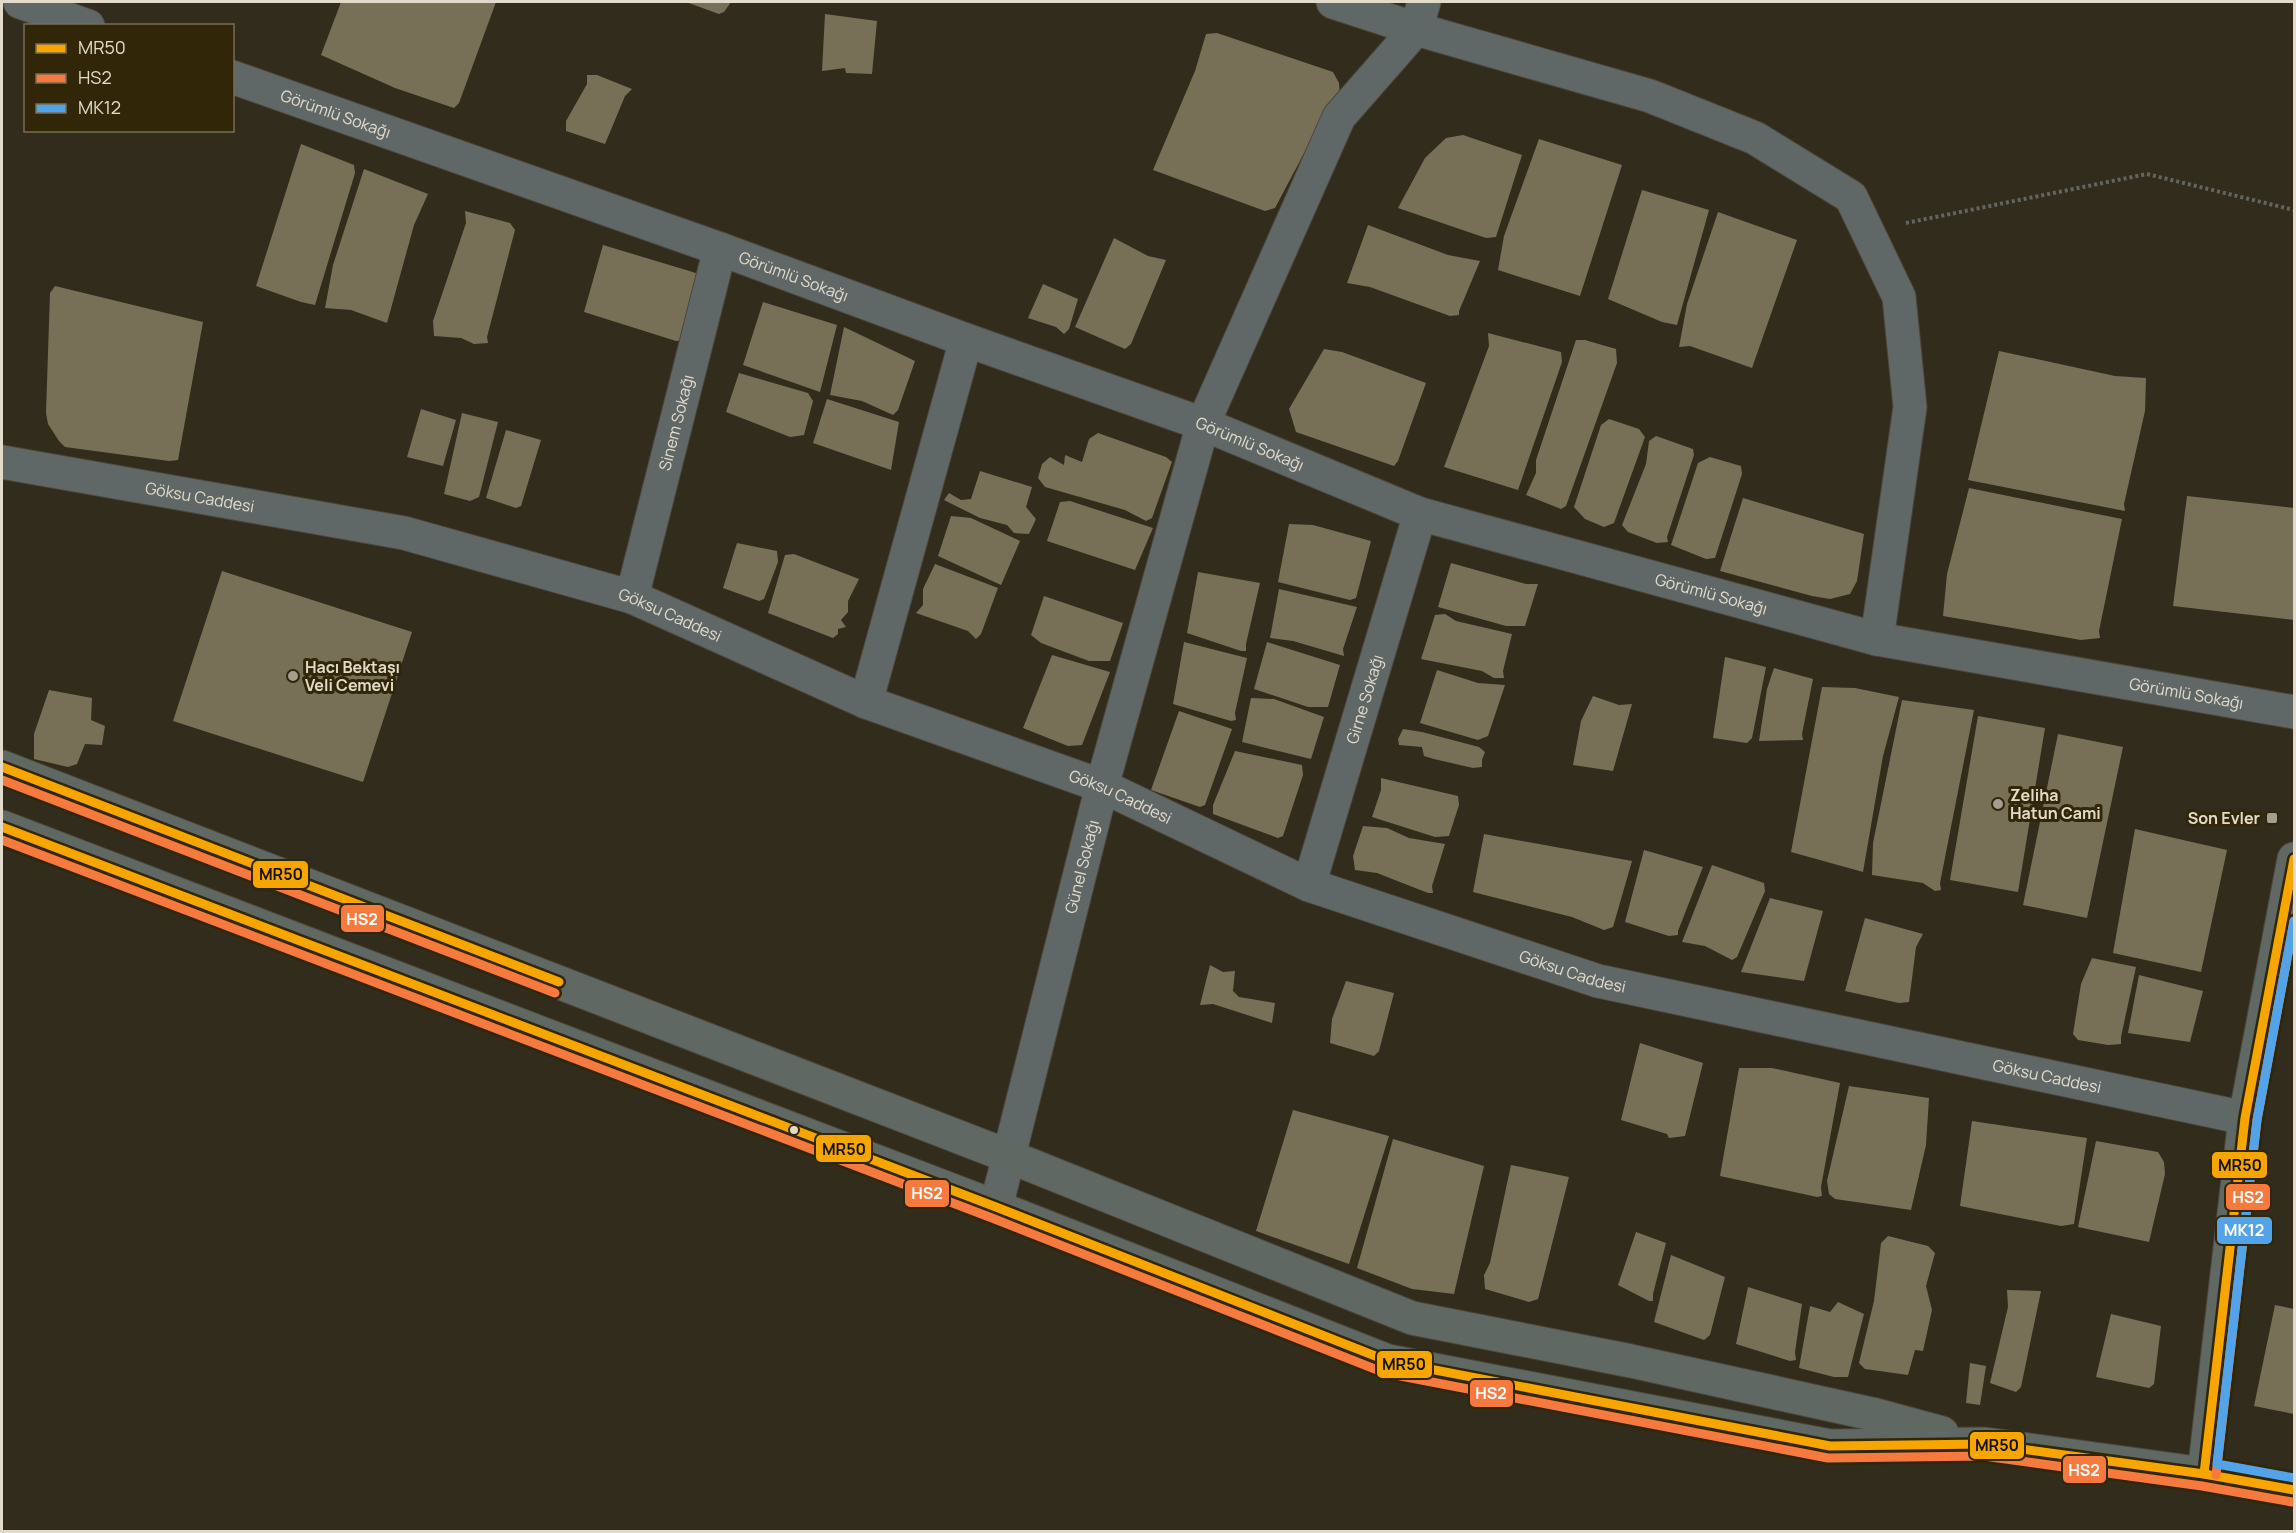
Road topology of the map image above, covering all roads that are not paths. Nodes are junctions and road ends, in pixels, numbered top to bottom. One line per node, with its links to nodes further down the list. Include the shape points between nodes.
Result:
1 (20, 2): 4 (street)
2 (1333, 2): 3 (street)
3 (1420, 15): 8 (street, Günel Sokağı, via 1339,117); 12 (street, via 1650,96 1755,138 1851,197 1899,297 1910,407)
4 (82, 24)
5 (234, 78): 6 (street, Görümlü Sokağı)
6 (720, 249): 7 (street, Görümlü Sokağı); 11 (street, Sinem Sokağı)
7 (966, 340): 8 (street, Görümlü Sokağı); 13 (street)
8 (1203, 424): 10 (street, Görümlü Sokağı); 16 (street, Günel Sokağı)
9 (2, 462): 11 (street, Göksu Caddesi, via 404,533)
10 (1420, 514): 12 (street, Görümlü Sokağı); 19 (street, Girne Sokağı)
11 (632, 597): 13 (street, Göksu Caddesi)
12 (1877, 639): 14 (street, Görümlü Sokağı)
13 (866, 702): 16 (street, Göksu Caddesi)
14 (2295, 712)
15 (2, 767): 21 (main road)
16 (1102, 786): 19 (street, Göksu Caddesi); 21 (street, Günel Sokağı)
17 (2, 827): 22 (main road)
18 (2295, 859): 20 (main road)
19 (1309, 885): 20 (street, Göksu Caddesi, via 1598,981)
20 (2245, 1118): 24 (main road)
21 (1008, 1156): 22 (street, Günel Sokağı); 23 (main road, via 1412,1318 1631,1360 1872,1414)
22 (996, 1207): 23 (main road, via 1388,1361 1830,1446)
23 (1985, 1444): 24 (main road)
24 (2204, 1474): 25 (main road)
25 (2295, 1490)

